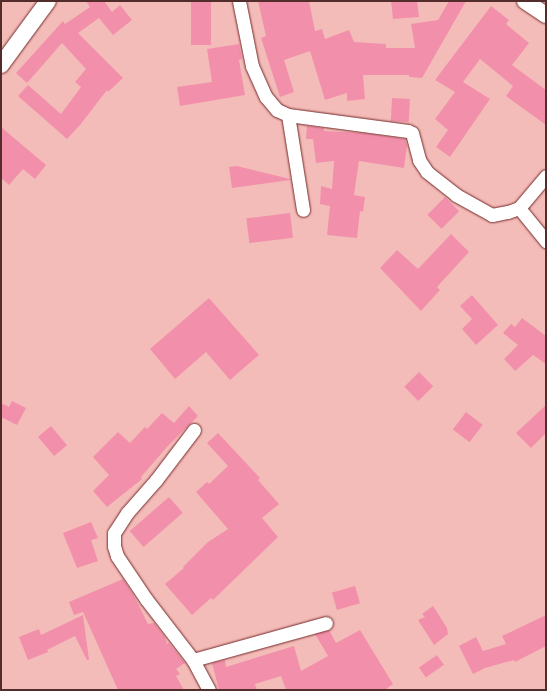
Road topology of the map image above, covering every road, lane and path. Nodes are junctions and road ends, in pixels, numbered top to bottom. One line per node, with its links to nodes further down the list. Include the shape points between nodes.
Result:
1 (48, 1): 5 (street)
2 (239, 1): 6 (street, via 252,66 260,86 277,110)
3 (525, 1): 4 (street)
4 (546, 15)
5 (1, 65)
6 (288, 115): 8 (street, via 408,131 412,133 419,160 427,172 450,191 492,215); 9 (street)
7 (546, 176): 8 (street)
8 (519, 208): 10 (street)
9 (303, 210)
10 (546, 241)
11 (194, 430): 13 (street, via 127,513 114,533 117,556)
12 (326, 623): 13 (street)
13 (193, 660): 14 (street)
14 (209, 690)

